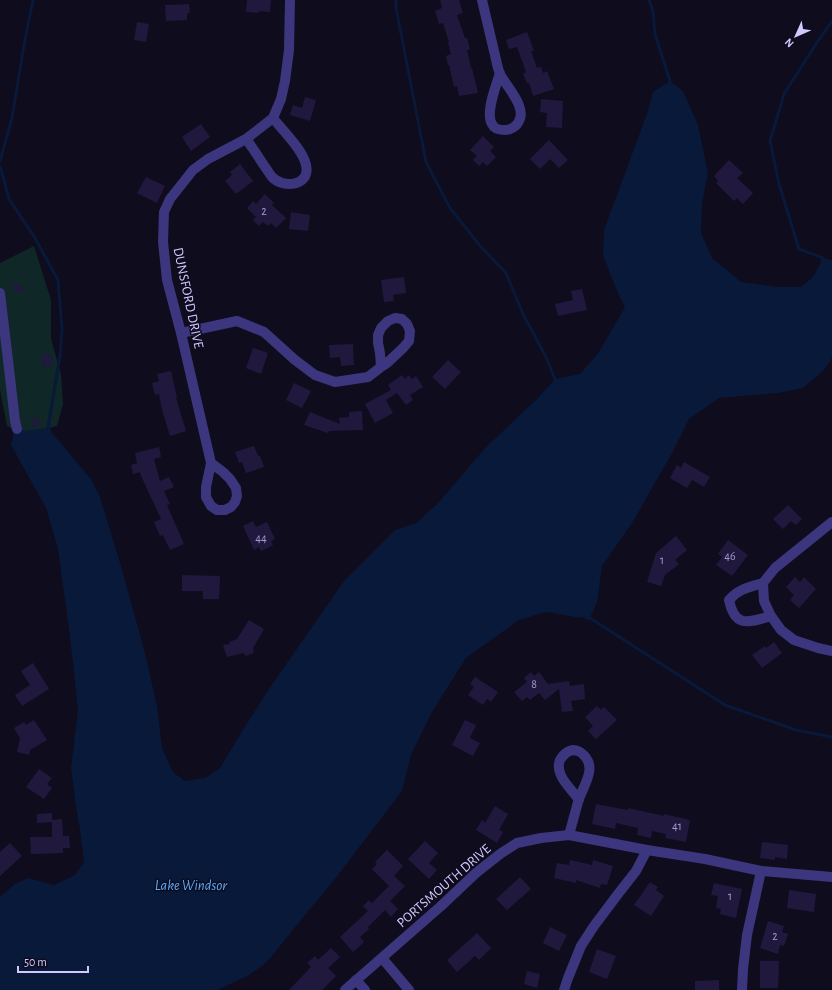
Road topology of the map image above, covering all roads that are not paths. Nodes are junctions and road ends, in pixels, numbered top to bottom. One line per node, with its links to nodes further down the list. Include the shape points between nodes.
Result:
1 (290, 0): 4 (street, DUNSFORD DRIVE, via 289,50 285,81)
2 (482, 0): 3 (street)
3 (500, 74): 3 (street, via 489,114 496,129 510,130 520,120 520,109)
4 (273, 118): 5 (street, DUNSFORD DRIVE); 5 (street, via 301,152 307,166 302,181 287,184 272,177)
5 (246, 139): 7 (street, DUNSFORD DRIVE, via 193,170 170,199 164,212 162,242 167,280)
6 (0, 293): 9 (street)
7 (181, 333): 8 (street, via 237,321 264,332 315,375 334,382 368,377); 10 (street, DUNSFORD DRIVE)
8 (381, 367): 8 (street, via 378,334 388,321 402,319 410,331 408,341)
9 (17, 429)
10 (211, 463)
11 (832, 522): 12 (street, via 775,568)
12 (763, 583): 13 (street, via 764,601); 13 (street, via 739,590 729,600 735,616 740,620 748,622)
13 (771, 616): 14 (street, via 781,630 794,640)
14 (832, 651)
15 (579, 800): 16 (street)
16 (569, 835): 17 (street, PORTSMOUTH DRIVE); 20 (street, PORTSMOUTH DRIVE, via 517,843 500,854)
17 (647, 850): 18 (street, PORTSMOUTH DRIVE); 25 (street, via 636,871 581,946)
18 (761, 870): 19 (street, PORTSMOUTH DRIVE); 26 (street, via 747,935)
19 (832, 877)
20 (382, 958): 21 (street, PORTSMOUTH DRIVE); 24 (street)
21 (356, 980): 22 (street, PORTSMOUTH DRIVE); 23 (street)
22 (344, 990)
23 (365, 990)
24 (408, 990)
25 (564, 990)
26 (742, 990)

